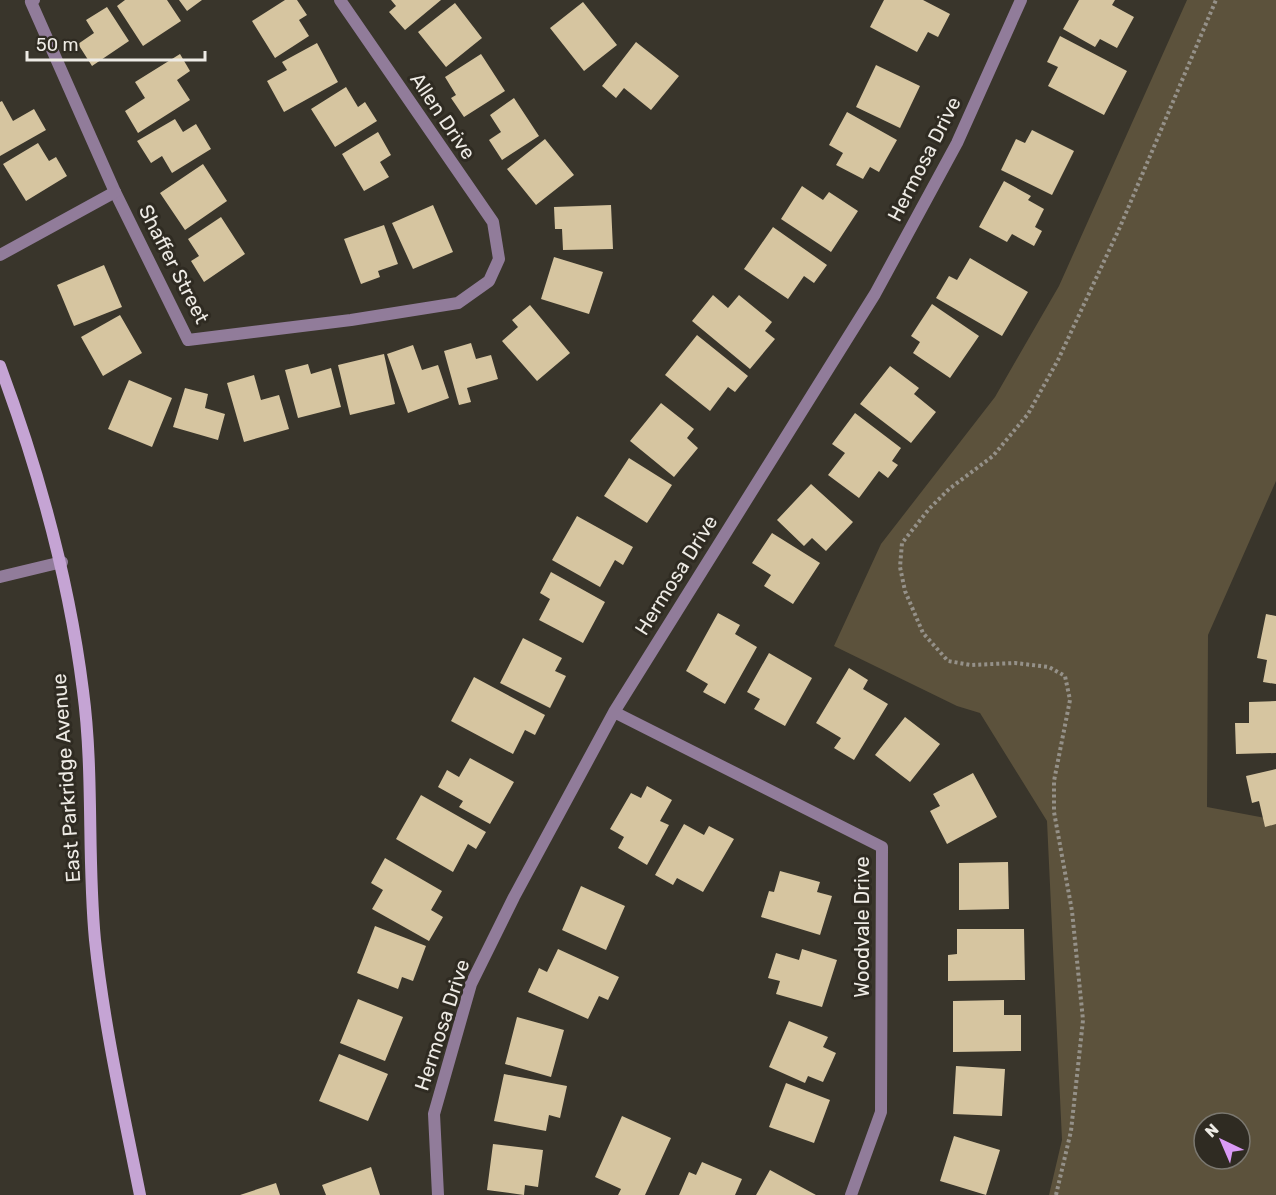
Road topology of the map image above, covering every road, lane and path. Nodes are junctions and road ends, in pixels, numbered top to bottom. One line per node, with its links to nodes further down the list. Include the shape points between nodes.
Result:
1 (340, 0): 7 (street, Allen Drive, via 493,222)
2 (1021, 0): 11 (street, Hermosa Drive, via 957,143 875,294)
3 (1216, 0): 15 (path, via 1120,227 1058,360 1028,414 993,456 929,509 902,543 900,567 905,591 923,633 948,661 1049,667 1065,676 1070,700 1054,781 1054,812 1072,911 1083,1020 1071,1131)
4 (33, 1): 5 (street, Shaffer Street)
5 (115, 192): 6 (street); 7 (street, Shaffer Street, via 188,340 458,303 489,281)
6 (0, 255)
7 (499, 259)
8 (0, 366): 9 (main road, East Parkridge Avenue)
9 (62, 562): 10 (street); 12 (main road, East Parkridge Avenue, via 83,692 95,939 111,1052)
10 (0, 577)
11 (614, 712): 13 (street, Hermosa Drive, via 471,984 434,1114); 14 (street, Woodvale Drive, via 882,847 881,1112)
12 (140, 1195)
13 (438, 1195)
14 (851, 1195)
15 (1056, 1195)

